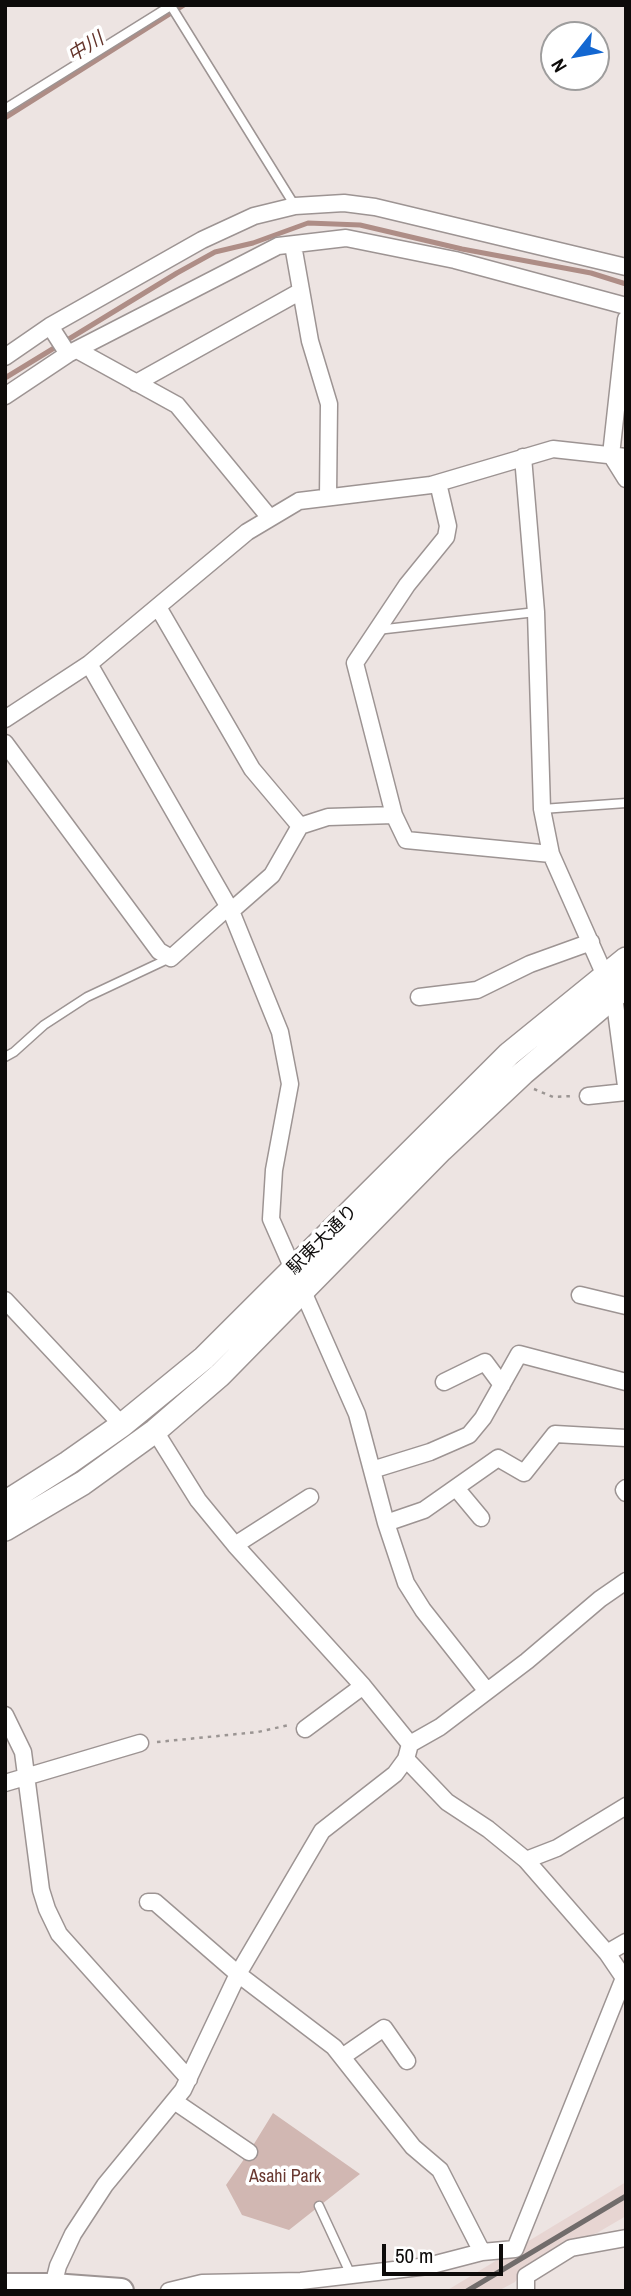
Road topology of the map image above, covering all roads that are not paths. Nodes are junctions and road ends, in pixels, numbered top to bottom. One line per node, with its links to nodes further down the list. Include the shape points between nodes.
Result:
1 (172, 6): 2 (lane); 3 (lane)
2 (5, 109)
3 (295, 206): 5 (street, via 344,203 375,207); 9 (street, via 254,216 202,240)
4 (293, 245): 6 (street); 7 (street, via 345,238 455,260); 10 (street, via 278,246)
5 (626, 267)
6 (301, 291): 12 (street); 18 (street, via 329,404)
7 (626, 306)
8 (626, 318): 14 (street)
9 (50, 326): 10 (street); 11 (street)
10 (72, 352): 12 (street); 13 (street)
11 (5, 357)
12 (136, 383): 19 (street, via 177,405)
13 (5, 396)
14 (619, 456): 15 (street, via 553,449); 16 (street)
15 (523, 457): 17 (street); 21 (street)
16 (626, 479)
17 (438, 483): 18 (street); 22 (street, via 448,526 446,537)
18 (328, 497): 19 (street, via 299,501)
19 (270, 518): 20 (street)
20 (158, 607): 23 (street); 29 (street, via 252,769)
21 (536, 612): 22 (lane); 27 (street)
22 (377, 630): 28 (street, via 355,663)
23 (89, 664): 24 (street); 31 (street)
24 (5, 719)
25 (5, 743): 33 (street, via 159,951)
26 (626, 803): 27 (lane)
27 (542, 809): 30 (street)
28 (394, 815): 29 (street, via 328,817); 30 (street, via 406,840)
29 (300, 827): 31 (street, via 272,875)
30 (551, 854): 32 (street)
31 (229, 909): 33 (street); 41 (street, via 280,1032 290,1084 274,1170 271,1219)
32 (592, 942): 35 (street); 36 (street, via 530,964 477,990)
33 (171, 958): 37 (lane, via 88,998)
34 (626, 959): 35 (street, 駅東大通り)
35 (615, 986): 38 (street); 41 (street, 駅東大通り); 41 (street, 駅東大通り, via 509,1054)
36 (419, 997)
37 (5, 1056)
38 (626, 1086)
39 (626, 1092): 40 (street)
40 (588, 1096)
41 (298, 1280): 48 (street, 駅東大通り); 49 (street, 駅東大通り, via 220,1375); 51 (street, via 357,1414)
42 (580, 1295): 44 (street)
43 (5, 1300): 48 (street)
44 (626, 1306)
45 (444, 1382): 47 (street, via 485,1362)
46 (626, 1382): 47 (street, via 519,1354)
47 (502, 1385): 51 (street, via 469,1435)
48 (122, 1425): 54 (street, 駅東大通り)
49 (155, 1431): 57 (street, 駅東大通り, via 83,1483); 58 (street, via 198,1500)
50 (626, 1438): 52 (street, via 555,1434 524,1473 498,1458)
51 (372, 1470): 56 (street)
52 (456, 1488): 55 (street); 56 (street, via 424,1510)
53 (310, 1497): 58 (street)
54 (5, 1503)
55 (481, 1518)
56 (386, 1523): 61 (street, via 406,1583)
57 (5, 1529)
58 (235, 1545): 60 (street)
59 (626, 1581): 61 (street)
60 (363, 1686): 63 (street); 65 (street)
61 (486, 1690): 65 (street)
62 (5, 1715): 66 (street, via 23,1752)
63 (305, 1729)
64 (139, 1743): 66 (street)
65 (408, 1751): 69 (street, via 447,1802); 73 (street, via 395,1774 322,1831)
66 (25, 1775): 67 (street); 77 (street, via 41,1889 59,1934)
67 (5, 1783)
68 (626, 1806): 69 (street, via 557,1848)
69 (526, 1860): 72 (street)
70 (148, 1902): 73 (street, via 155,1902)
71 (626, 1942): 72 (street)
72 (607, 1952): 74 (street)
73 (238, 1975): 75 (street); 77 (street)
74 (625, 1979): 82 (street)
75 (342, 2056): 76 (street, via 384,2028); 83 (street, via 413,2147 440,2170)
76 (407, 2061)
77 (189, 2079): 78 (street)
78 (174, 2101): 79 (street); 87 (street, via 105,2185 73,2234)
79 (249, 2152)
80 (319, 2206): 84 (lane)
81 (626, 2238): 85 (street, via 571,2248)
82 (515, 2249): 83 (street); 85 (street)
83 (482, 2252): 84 (street, via 428,2266)
84 (351, 2274): 89 (street, via 301,2281 202,2283)
85 (530, 2274): 90 (street)
86 (5, 2286): 87 (main road)
87 (53, 2286): 88 (main road)
88 (121, 2291)
89 (169, 2291)
90 (526, 2291)

